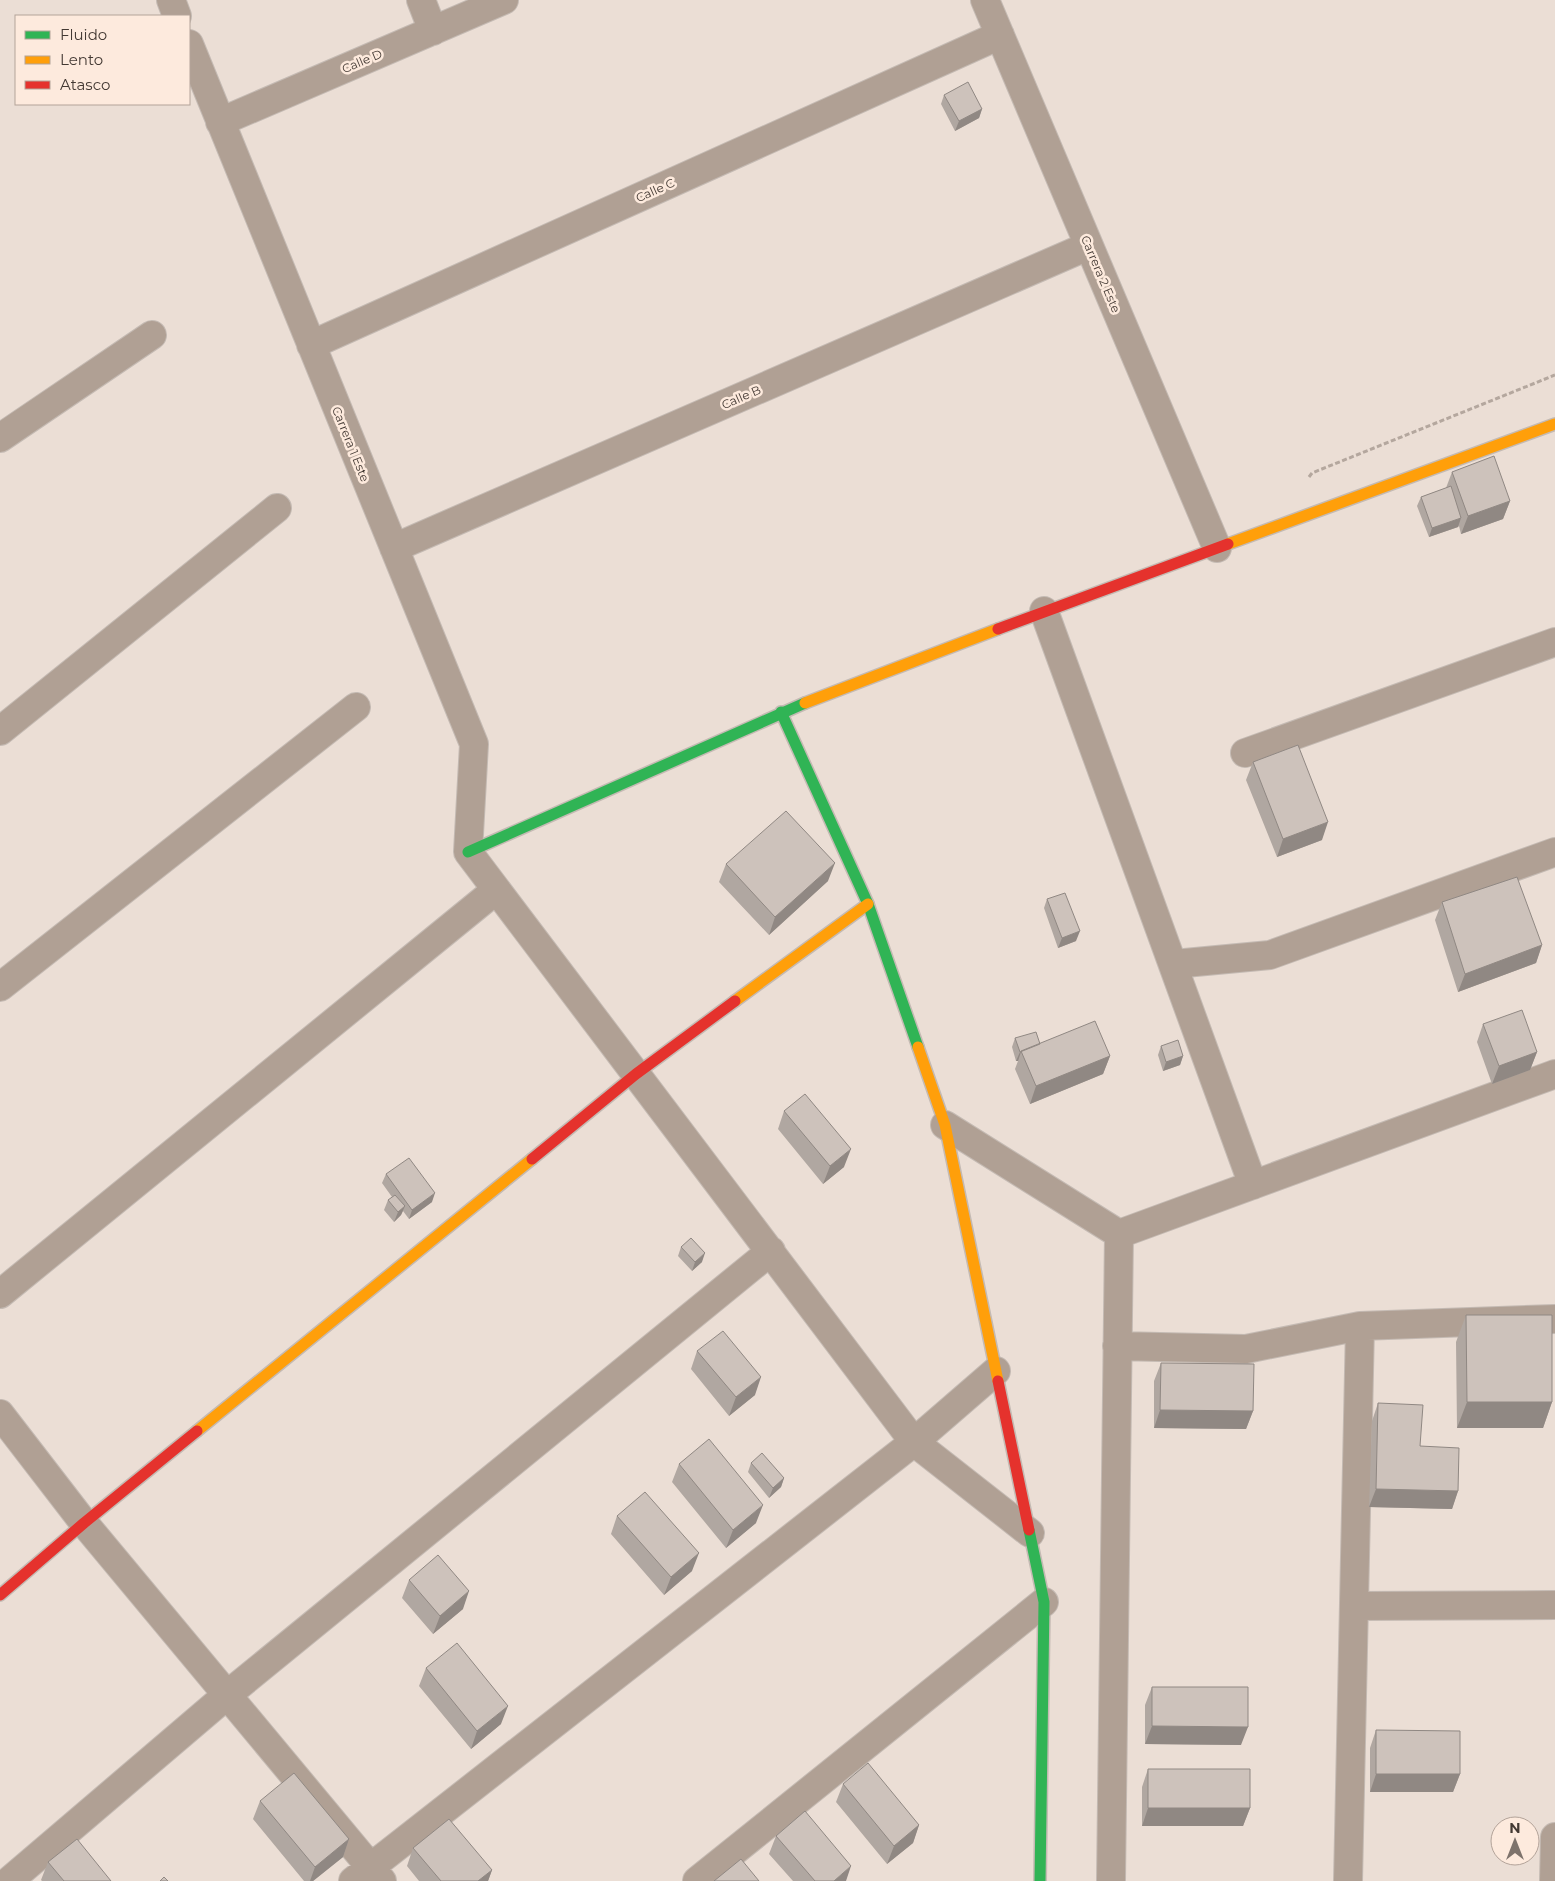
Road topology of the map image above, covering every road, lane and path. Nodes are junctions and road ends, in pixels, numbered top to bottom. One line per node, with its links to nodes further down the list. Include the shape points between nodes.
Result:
1 (171, 0): 5 (street)
2 (421, 0): 6 (street)
3 (504, 0): 6 (street, Calle D)
4 (985, 0): 7 (street, Carrera 2 Este)
5 (177, 15)
6 (434, 31): 9 (street, Calle D)
7 (1000, 35): 10 (street, Carrera 2 Este); 12 (street, Calle C)
8 (190, 47): 9 (street, Carrera 1 Este)
9 (220, 122): 12 (street, Carrera 1 Este)
10 (1088, 246): 18 (street, Calle B); 19 (street, Carrera 2 Este)
11 (152, 335): 15 (street)
12 (311, 345): 18 (street, Carrera 1 Este)
13 (1555, 375): 16 (path, via 1312,473)
14 (1555, 424): 19 (street)
15 (0, 438)
16 (1306, 480)
17 (277, 508): 24 (street)
18 (394, 548): 26 (street, Carrera 1 Este, via 474,744)
19 (1217, 548): 20 (street)
20 (1044, 611): 23 (street); 30 (street)
21 (1555, 642): 25 (street)
22 (356, 707): 31 (street)
23 (781, 712): 26 (street); 29 (street)
24 (0, 731)
25 (1244, 753)
26 (468, 852): 28 (street)
27 (1555, 852): 30 (street, via 1270,954)
28 (496, 890): 32 (street); 38 (street)
29 (868, 904): 32 (street); 34 (street)
30 (1174, 964): 35 (street)
31 (0, 987)
32 (636, 1074): 37 (street); 45 (street)
33 (1555, 1074): 35 (street)
34 (945, 1125): 36 (street); 42 (street)
35 (1253, 1185): 36 (street)
36 (1118, 1234): 41 (street)
37 (770, 1252): 44 (street); 51 (street)
38 (0, 1294)
39 (1555, 1318): 40 (street)
40 (1360, 1326): 41 (street, via 1246,1349); 50 (street)
41 (1117, 1346): 57 (street)
42 (996, 1371): 44 (street); 46 (street)
43 (0, 1414): 45 (street)
44 (914, 1442): 46 (street); 53 (street)
45 (84, 1523): 47 (street); 51 (street)
46 (1030, 1533): 48 (street)
47 (0, 1595)
48 (1044, 1602): 55 (street); 56 (street)
49 (1555, 1605): 50 (street)
50 (1354, 1606): 58 (street)
51 (227, 1695): 53 (street); 54 (street)
52 (1555, 1837): 59 (street)
53 (368, 1876)
54 (9, 1881)
55 (696, 1881)
56 (1040, 1881)
57 (1111, 1881)
58 (1348, 1881)
59 (1554, 1881)

